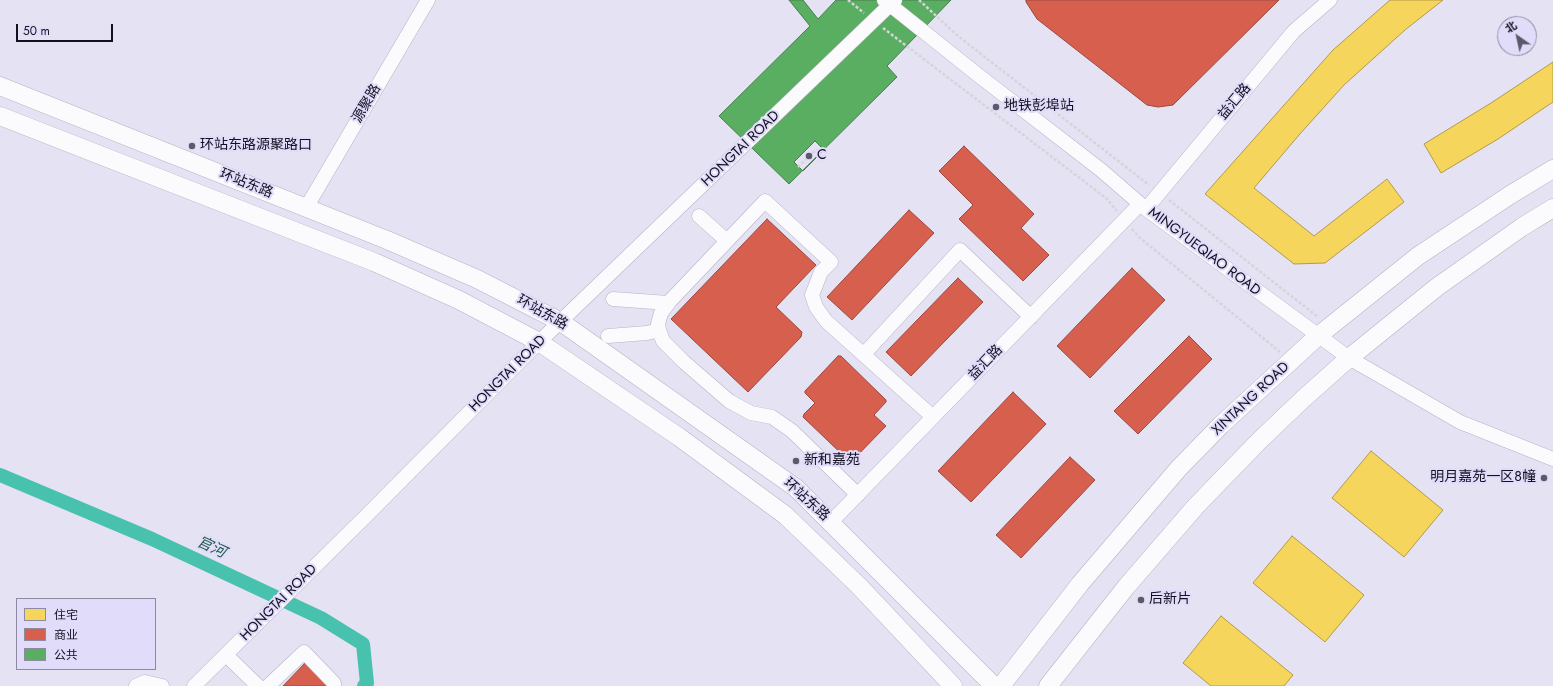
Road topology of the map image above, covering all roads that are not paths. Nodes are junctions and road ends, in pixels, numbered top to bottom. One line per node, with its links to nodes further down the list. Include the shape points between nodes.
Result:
1 (428, 0): 8 (street, 源聚路)
2 (1330, 0): 7 (street, 益汇路, via 1294,31 1159,192)
3 (890, 2): 7 (street, MINGYUEQIAO ROAD, via 1101,170); 15 (street, HONGTAI ROAD, via 874,21)
4 (0, 86): 8 (main road, 环站东路)
5 (0, 116): 19 (main road, 环站东路, via 374,262 459,300)
6 (1553, 169): 17 (main road, XINTANG ROAD, via 1418,256)
7 (1143, 207): 14 (street, 益汇路, via 1125,221); 17 (street, MINGYUEQIAO ROAD)
8 (306, 208): 15 (main road, 环站东路, via 477,279)
9 (1553, 208): 21 (main road, via 1437,287)
10 (699, 216): 11 (street)
11 (727, 241): 13 (street); 20 (street, via 765,201 831,262 822,272 812,295 816,307 826,321)
12 (613, 299): 13 (street)
13 (668, 303): 16 (street, via 661,313)
14 (1031, 317): 20 (street, via 960,250); 22 (street, 益汇路)
15 (561, 322): 19 (street, HONGTAI ROAD); 25 (main road, 环站东路, via 796,488)
16 (659, 330): 18 (street); 24 (street, via 664,342 729,401 751,412 772,417 792,431)
17 (1324, 331): 21 (street, MINGYUEQIAO ROAD); 35 (main road, XINTANG ROAD, via 1221,425 1179,468 1080,584)
18 (608, 336)
19 (539, 342): 26 (street, HONGTAI ROAD); 33 (main road, 环站东路, via 679,437 785,515 859,586)
20 (864, 354): 22 (street)
21 (1350, 358): 23 (street, MINGYUEQIAO ROAD, via 1460,422); 36 (main road, via 1258,441 1196,506 1126,587)
22 (933, 417): 24 (street, 益汇路)
23 (1553, 459)
24 (858, 495): 25 (street, 益汇路)
25 (831, 522): 34 (main road, 环站东路)
26 (226, 655): 29 (street, HONGTAI ROAD); 30 (street)
27 (136, 686): 28 (street, via 145,682)
28 (162, 686)
29 (194, 686)
30 (258, 686)
31 (268, 686): 32 (street, via 304,652)
32 (334, 686)
33 (953, 686)
34 (994, 686)
35 (1001, 686)
36 (1048, 686)

